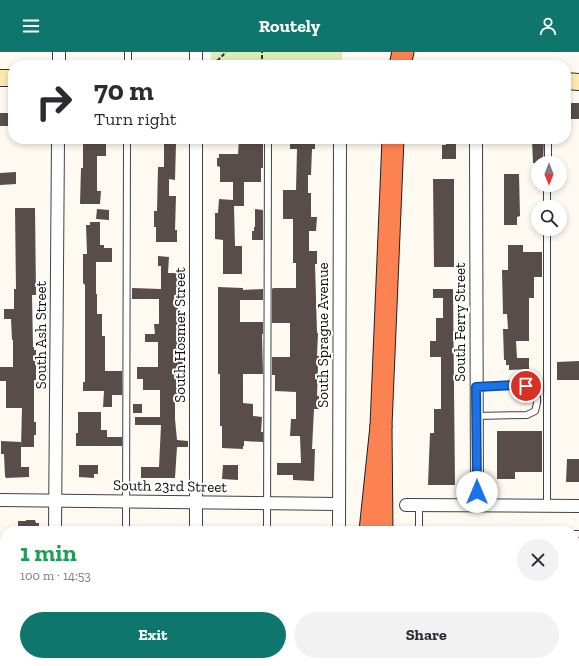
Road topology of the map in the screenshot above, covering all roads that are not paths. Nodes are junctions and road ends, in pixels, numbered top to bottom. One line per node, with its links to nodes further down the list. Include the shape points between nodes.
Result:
1 (58, 144): 15 (street, South Ash Street)
2 (128, 144): 16 (lane)
3 (196, 144): 17 (street, South Hosmer Street)
4 (268, 144): 18 (lane)
5 (340, 144): 19 (street, South Sprague Avenue)
6 (393, 144): 13 (highway)
7 (476, 144): 11 (street, South Ferry Street)
8 (548, 144): 9 (lane)
9 (548, 156)
10 (547, 236): 23 (lane)
11 (476, 387): 12 (street, South Ferry Street); 12 (lane, via 526,386 535,391 537,398 535,411 527,415)
12 (476, 416): 22 (street, South Ferry Street)
13 (381, 426): 30 (highway); 31 (highway)
14 (0, 500): 15 (street, South 23rd Street)
15 (55, 501): 16 (street, South 23rd Street); 25 (street, South Ash Street)
16 (126, 502): 17 (street, South 23rd Street); 26 (lane)
17 (196, 503): 18 (street, South 23rd Street); 27 (street, South Hosmer Street)
18 (267, 504): 19 (street, South 23rd Street); 28 (lane)
19 (339, 504): 29 (street, South Sprague Avenue)
20 (406, 505): 21 (street)
21 (419, 505): 22 (street); 32 (lane)
22 (477, 506): 23 (street)
23 (546, 506): 24 (street)
24 (579, 506)
25 (55, 526)
26 (126, 526)
27 (196, 526)
28 (267, 526)
29 (339, 526)
30 (371, 526)
31 (382, 526)
32 (419, 526)

